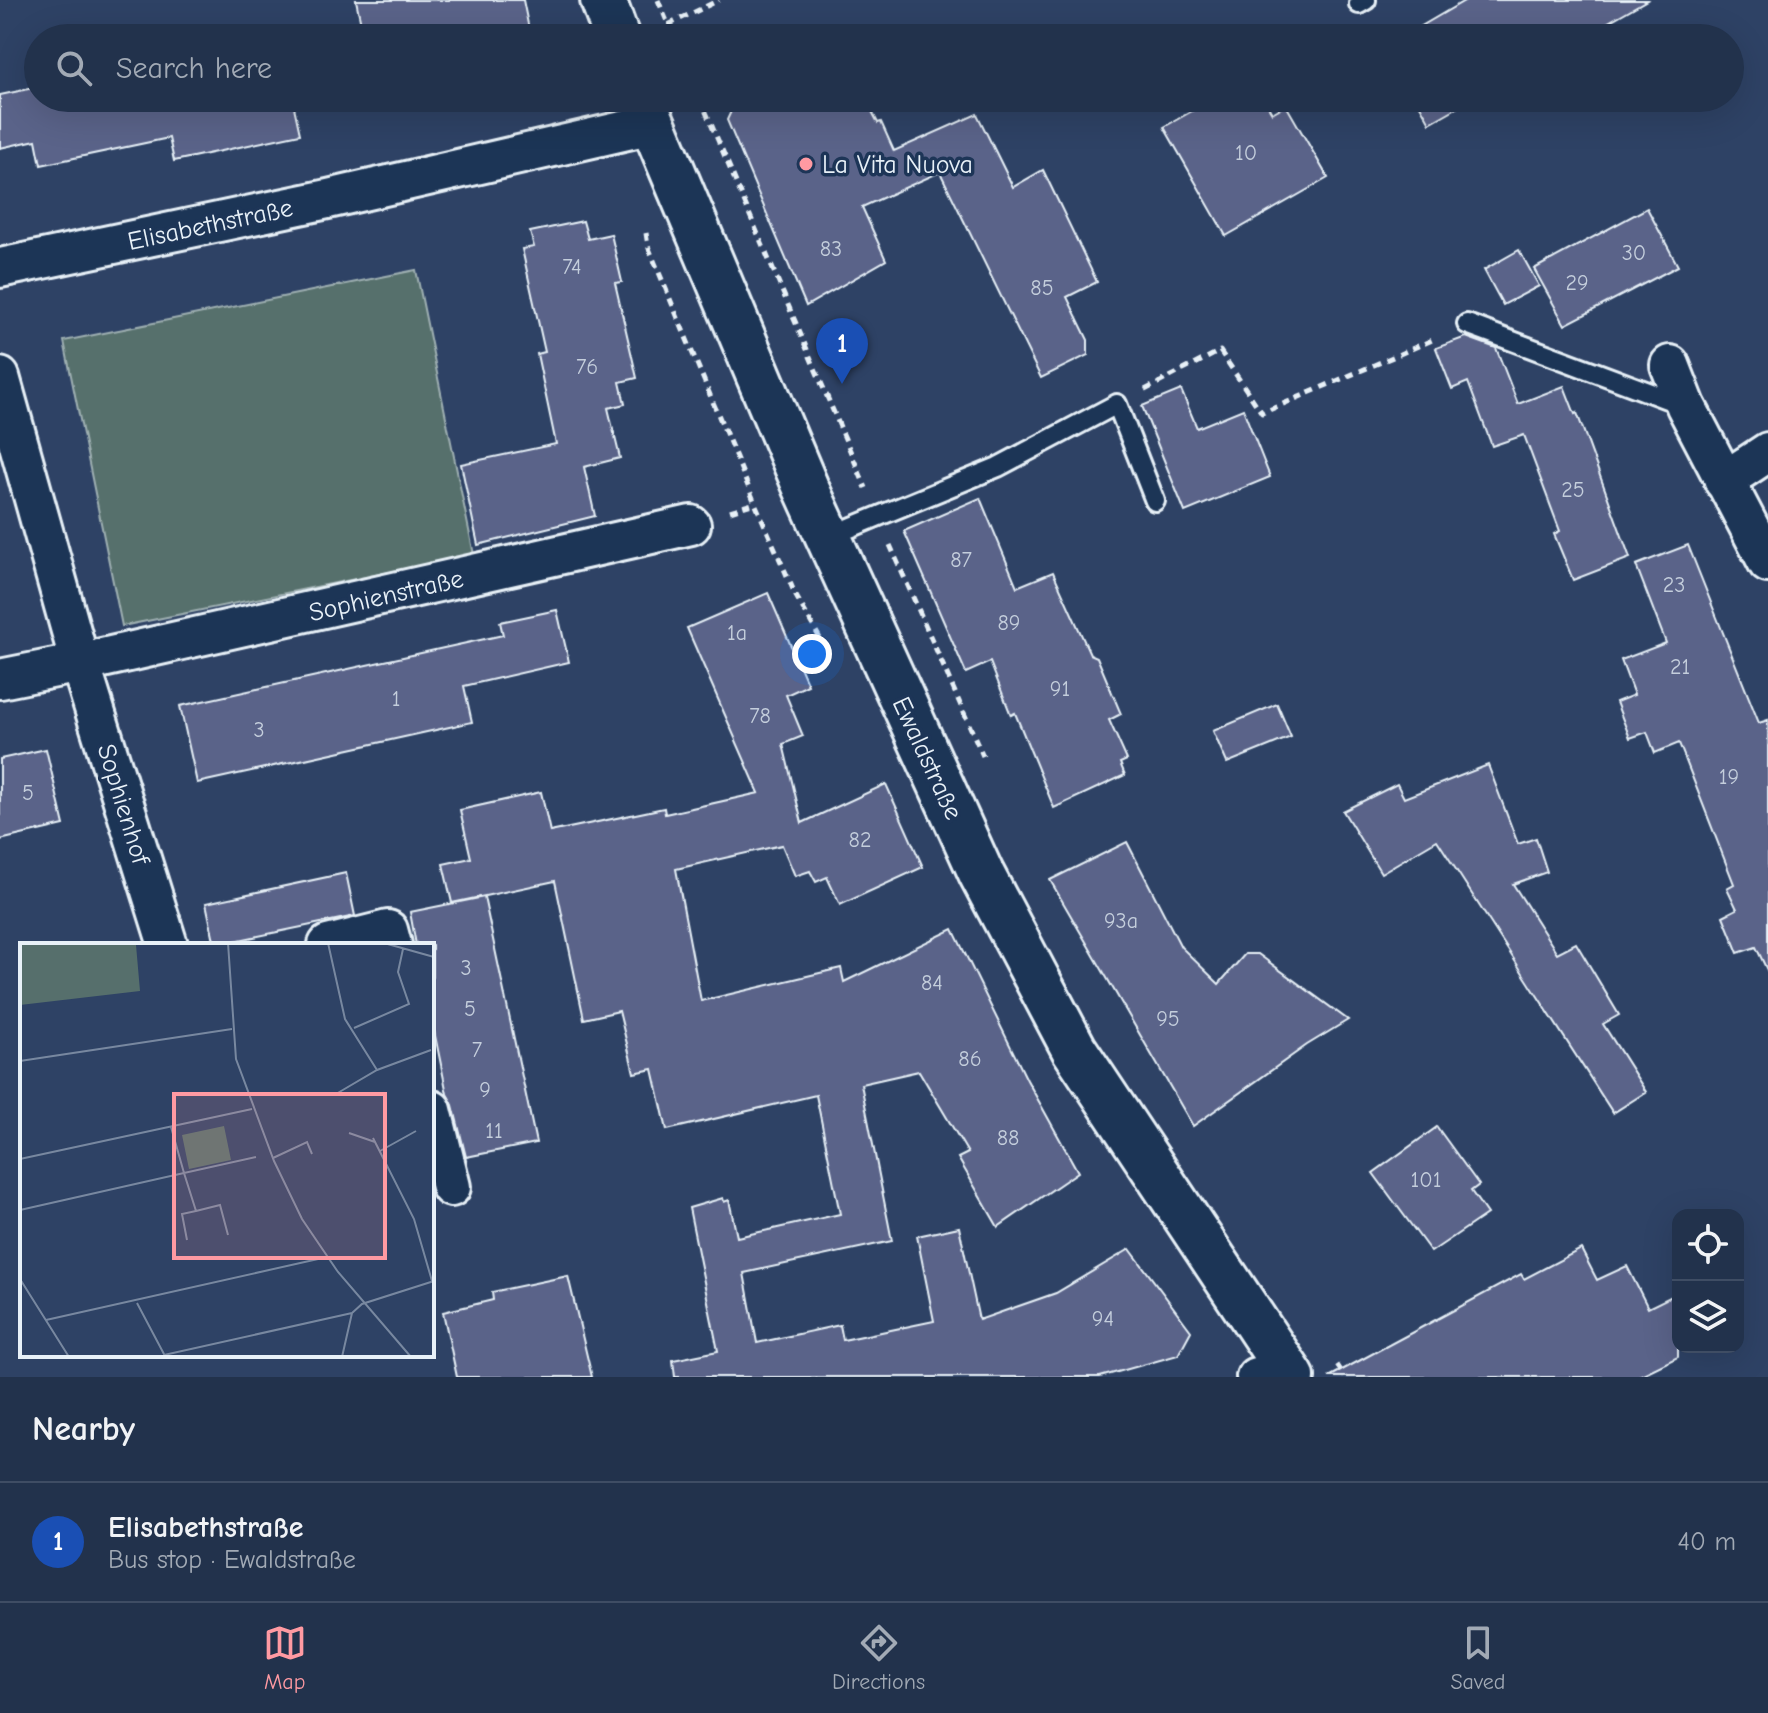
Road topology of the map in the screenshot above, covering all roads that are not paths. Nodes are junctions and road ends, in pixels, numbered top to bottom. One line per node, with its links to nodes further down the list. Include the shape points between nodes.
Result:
1 (603, 0): 2 (main road)
2 (612, 24)
3 (644, 112): 5 (street, Elisabethstraße, via 328,199)
4 (648, 112): 14 (main road, Ewaldstraße)
5 (0, 268)
6 (1467, 324): 9 (lane)
7 (1670, 365): 9 (street)
8 (0, 377): 16 (street)
9 (1686, 406): 11 (street)
10 (1768, 452): 11 (street)
11 (1724, 481): 15 (street)
12 (1155, 501): 14 (lane, via 1117,404 998,467)
13 (691, 525): 16 (street, Sophienstraße)
14 (828, 537): 23 (main road, Ewaldstraße, via 981,873 1074,1049)
15 (1768, 563)
16 (80, 663): 17 (street, Sophienstraße); 18 (street, Sophienhof)
17 (0, 679)
18 (167, 943)
19 (336, 943): 20 (street, via 388,930)
20 (391, 943)
21 (434, 1118): 22 (street)
22 (451, 1187)
23 (1278, 1374)

